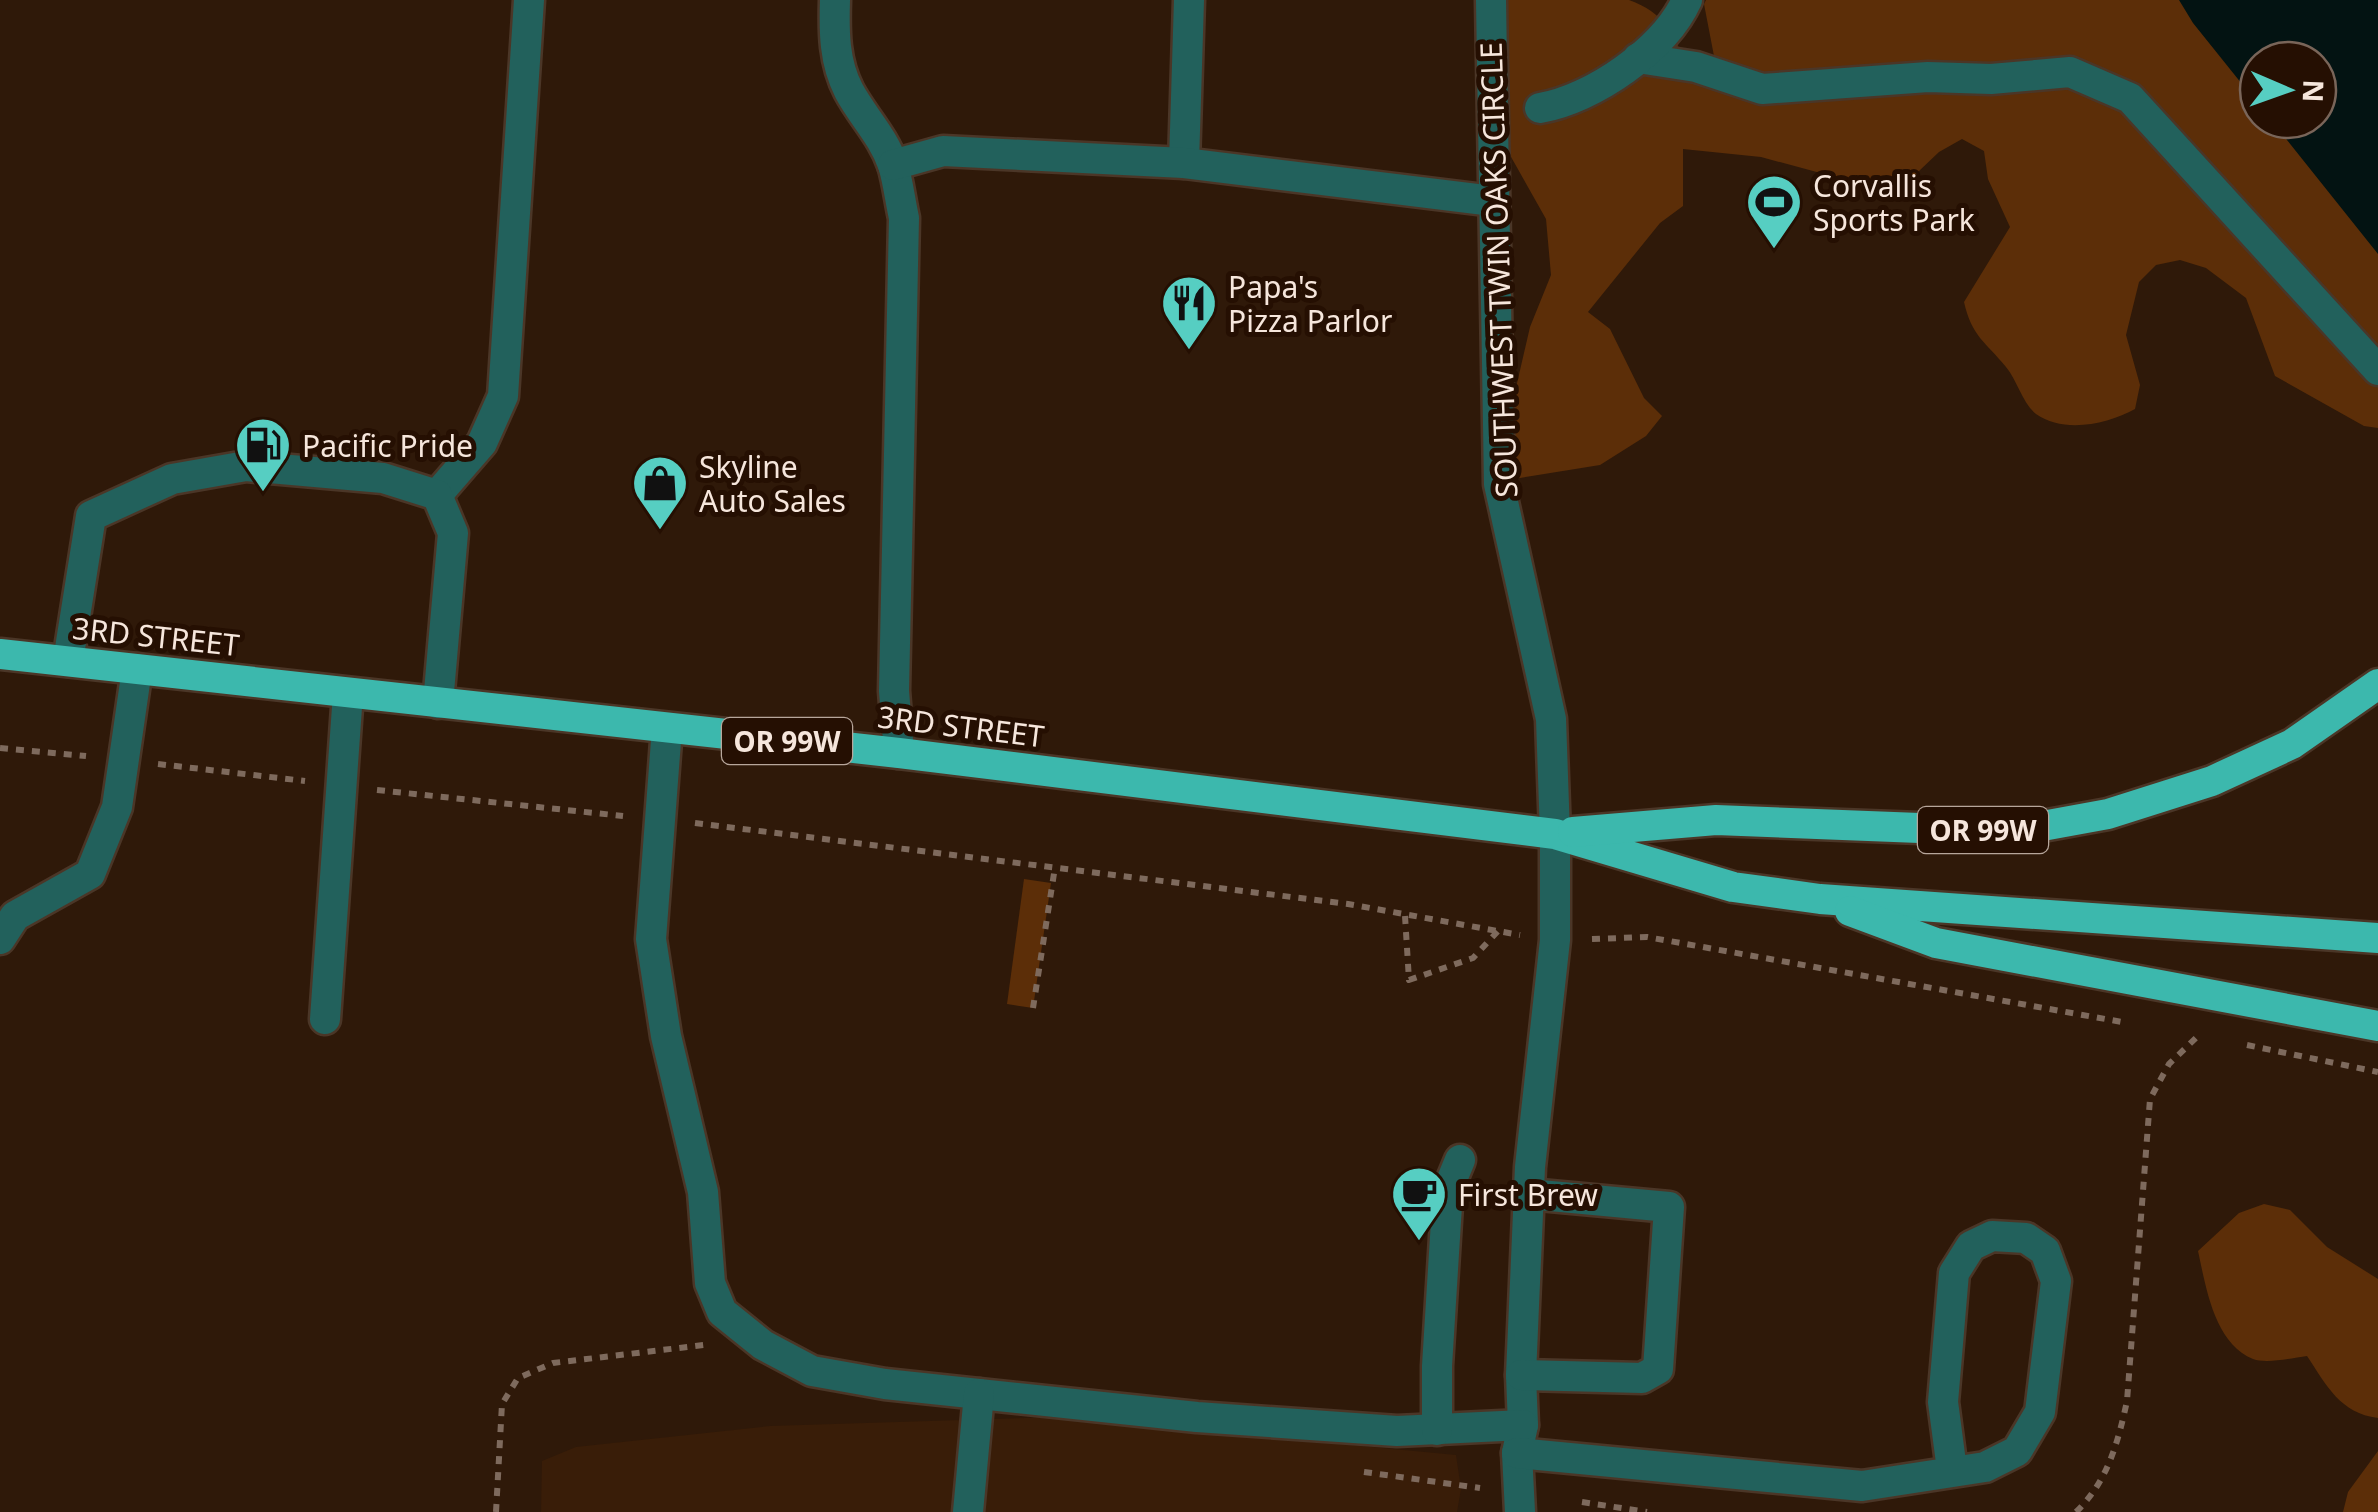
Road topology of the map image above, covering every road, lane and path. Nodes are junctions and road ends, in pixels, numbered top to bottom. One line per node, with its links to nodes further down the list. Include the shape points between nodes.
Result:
1 (529, 0): 12 (street, via 503,396 482,443)
2 (836, 0): 9 (street, via 839,66)
3 (1189, 0): 8 (street)
4 (1491, 0): 10 (street, SOUTHWEST TWIN OAKS CIRCLE)
5 (1687, 0): 6 (street)
6 (1638, 58): 7 (street, via 1587,94); 11 (street, via 1696,67 1762,89 2070,72 2130,98)
7 (1540, 108)
8 (1184, 163): 9 (street, via 944,150); 10 (street)
9 (893, 164): 21 (street, via 904,218 894,691)
10 (1493, 201): 25 (street, SOUTHWEST TWIN OAKS CIRCLE, via 1499,484 1550,718)
11 (2378, 370)
12 (438, 494): 14 (street, via 383,478 246,466 172,479 91,516); 18 (street, via 454,534)
13 (0, 654): 14 (highway, 3RD STREET / OR 99W)
14 (68, 661): 15 (highway, 3RD STREET / OR 99W)
15 (137, 669): 17 (highway, 3RD STREET / OR 99W); 22 (street)
16 (2378, 684): 25 (highway, OR 99W, via 2292,744 2212,781 2108,814 2037,827 1716,820)
17 (348, 693): 18 (highway, 3RD STREET / OR 99W); 23 (street)
18 (438, 703): 19 (highway, 3RD STREET / OR 99W)
19 (667, 728): 21 (highway, 3RD STREET / OR 99W); 24 (street)
20 (0, 748): 22 (path)
21 (899, 753): 25 (highway, 3RD STREET / OR 99W)
22 (124, 760): 23 (path); 31 (street, via 118,807 90,874 15,916)
23 (342, 786): 24 (path); 34 (street)
24 (658, 819): 26 (path); 46 (street, via 651,939 702,1192 710,1283 722,1312 762,1345 812,1371)
25 (1555, 834): 27 (highway, OR 99W, via 1734,888); 32 (street, SOUTHWEST TWIN OAKS CIRCLE)
26 (1054, 867): 28 (path); 33 (path)
27 (1820, 900): 30 (highway, OR 99W); 36 (highway, via 1936,944)
28 (1405, 916): 29 (path); 29 (path, via 1408,980 1473,958)
29 (1498, 931): 32 (path)
30 (2378, 938)
31 (0, 939)
32 (1555, 940): 35 (path, via 1647,937); 43 (street, SOUTHWEST TWIN OAKS CIRCLE)
33 (1033, 1008)
34 (325, 1020)
35 (2124, 1022)
36 (2378, 1026)
37 (2180, 1032): 38 (path)
38 (2199, 1035): 39 (path); 53 (path, via 2169,1064 2150,1099 2127,1401 2103,1478)
39 (2216, 1039)
40 (2234, 1043): 41 (path)
41 (2378, 1072)
42 (1460, 1160): 47 (street, via 1448,1189)
43 (1529, 1194): 45 (street, SOUTHWEST TWIN OAKS CIRCLE); 45 (street, via 1669,1208 1658,1369 1642,1378)
44 (704, 1345): 50 (path, via 554,1362 518,1378 502,1404)
45 (1520, 1375): 48 (street, SOUTHWEST TWIN OAKS CIRCLE)
46 (979, 1394): 47 (street, via 1196,1417); 51 (street)
47 (1437, 1430): 48 (street)
48 (1520, 1439): 49 (street, via 1862,1486); 52 (street, SOUTHWEST TWIN OAKS CIRCLE)
49 (1952, 1470): 49 (street, via 1985,1467 2018,1452 2040,1412 2056,1281 2045,1251 2026,1238 1992,1236 1971,1246 1954,1272 1943,1402)
50 (496, 1512)
51 (968, 1512)
52 (1520, 1512)
53 (2076, 1512)

